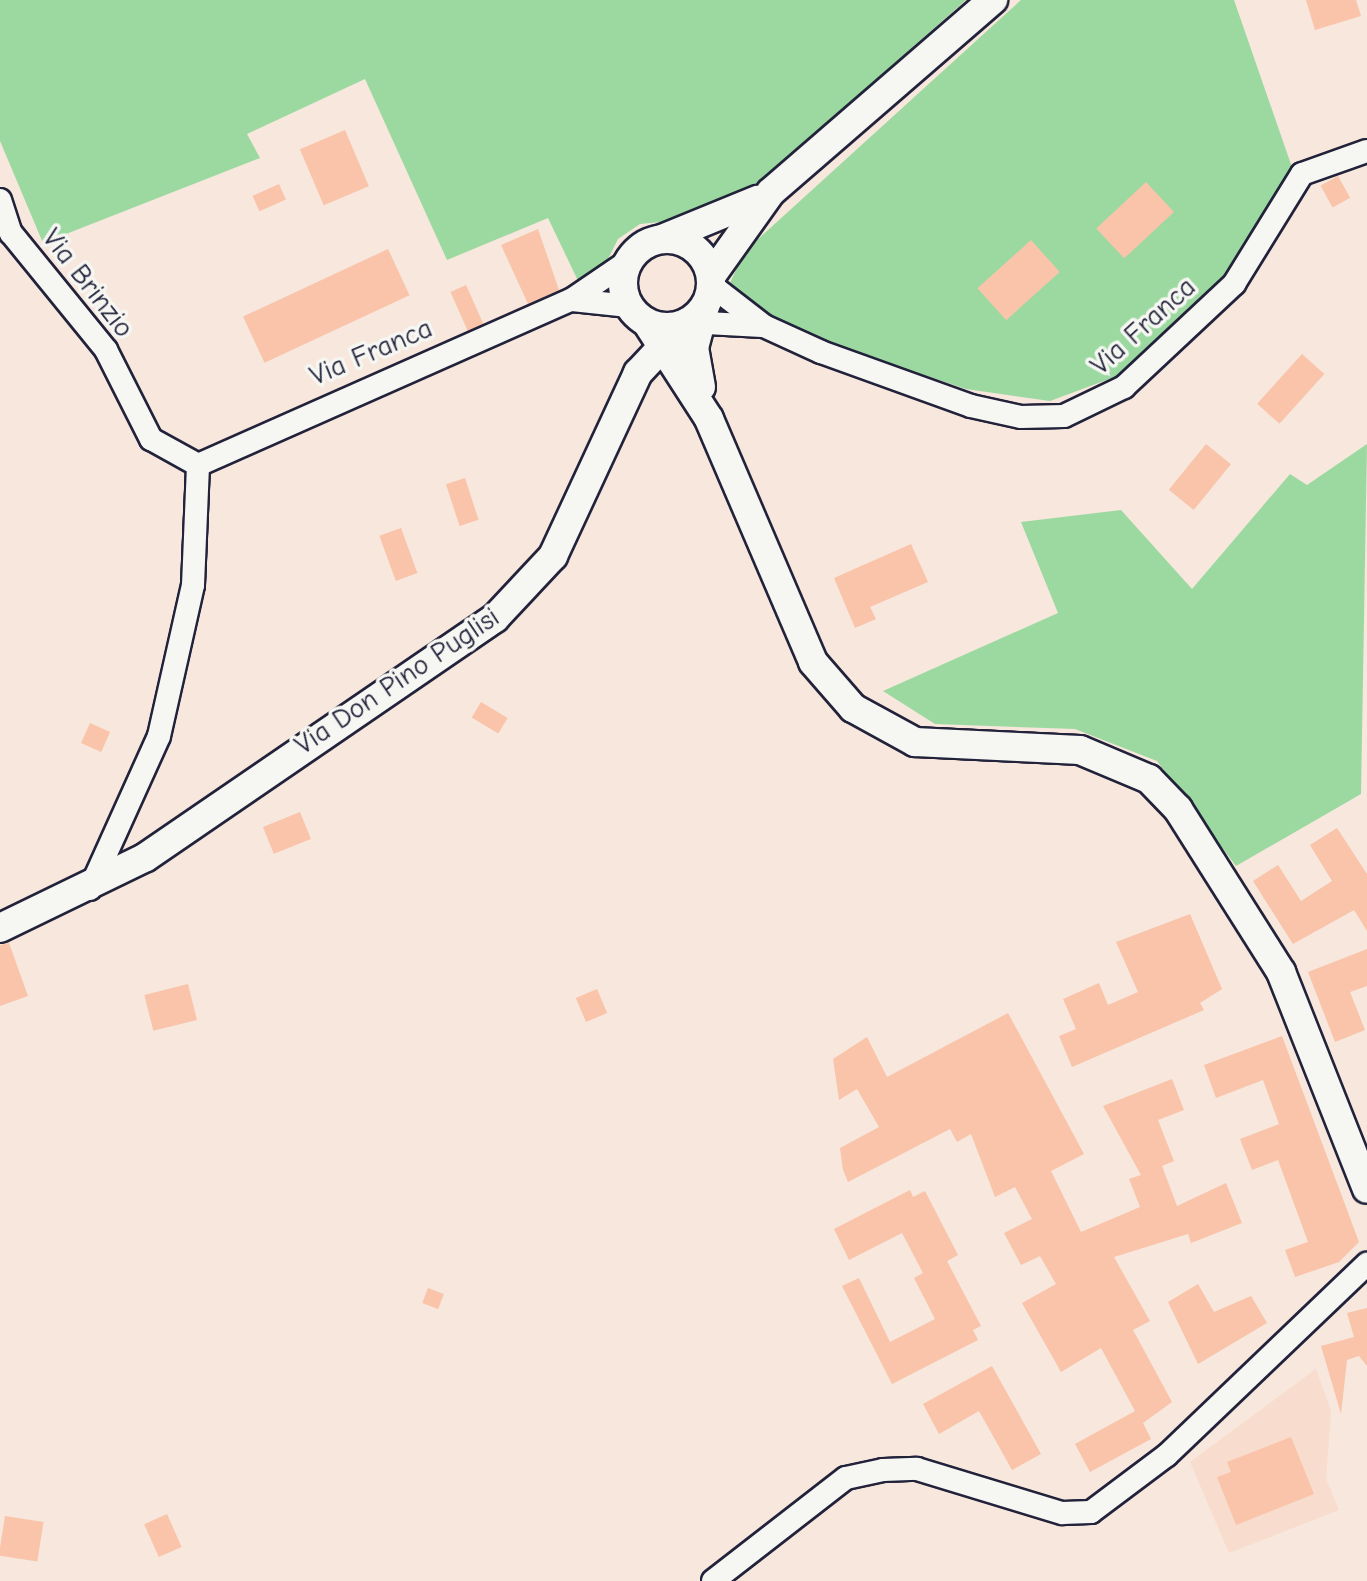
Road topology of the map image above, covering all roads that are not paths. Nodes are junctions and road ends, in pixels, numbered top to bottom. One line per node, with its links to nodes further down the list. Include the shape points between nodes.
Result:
1 (993, 0): 3 (street)
2 (1367, 151): 9 (street, Via Franca, via 1302,174 1234,284 1124,387 1064,416 1021,417 971,406)
3 (771, 192): 5 (street, via 712,224); 8 (street)
4 (0, 200): 11 (street, Via Brinzio, via 11,233 106,350 151,439)
5 (662, 239): 6 (street); 8 (street, via 699,252)
6 (630, 260): 7 (street, Via Franca); 8 (street, via 623,283)
7 (571, 300): 8 (street); 11 (street, Via Franca)
8 (679, 315): 9 (street); 9 (street); 10 (street); 10 (street); 14 (street, via 709,419 813,662 853,708 915,742 1080,750 1149,779 1178,809 1281,972)
9 (764, 326)
10 (623, 400): 12 (street, Via Don Pino Puglisi, via 575,521 529,586 495,618)
11 (198, 465): 12 (street, via 193,585 159,736)
12 (89, 891): 13 (street, Via Don Pino Puglisi)
13 (0, 928)
14 (1367, 1189)
15 (1367, 1264): 16 (street, via 1167,1455 1091,1512 1062,1513 917,1469 883,1470 846,1478)
16 (713, 1581)

